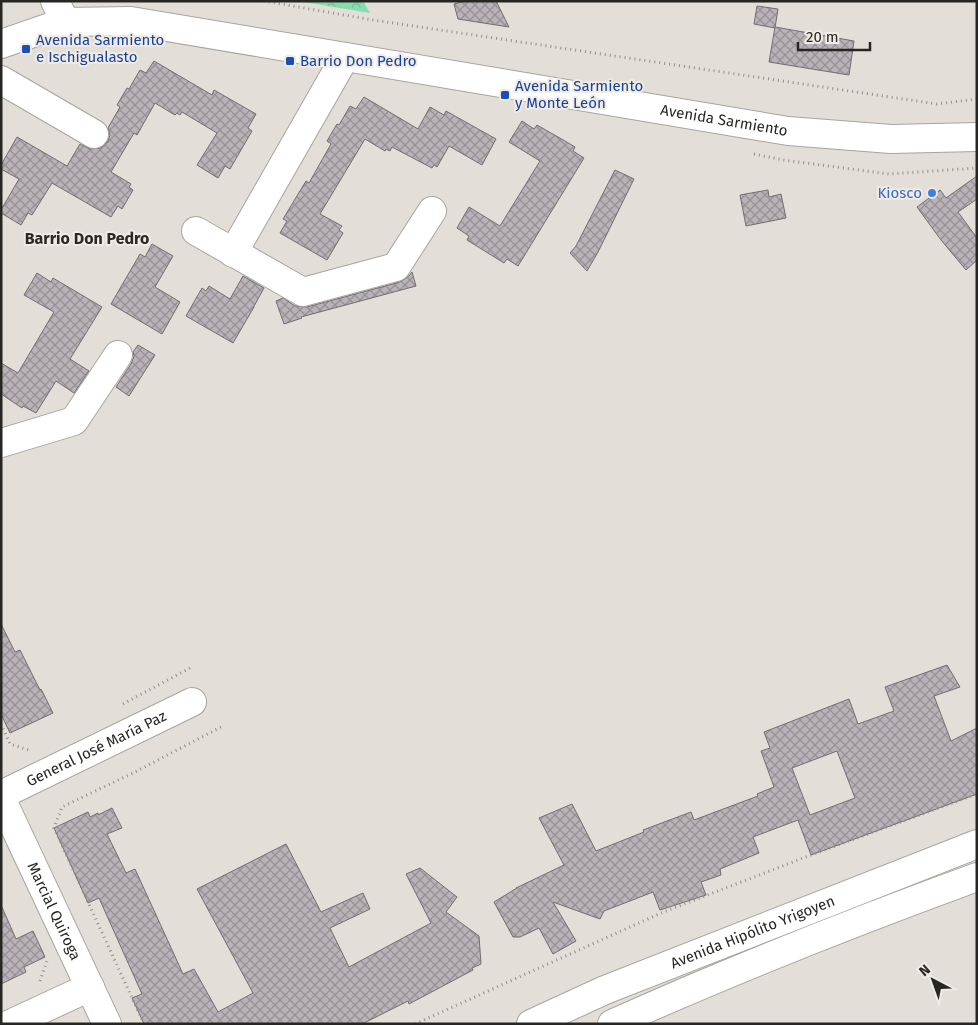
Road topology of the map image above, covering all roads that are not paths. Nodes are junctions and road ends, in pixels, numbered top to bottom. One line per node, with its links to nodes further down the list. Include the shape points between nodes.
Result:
1 (60, 11): 2 (street, Avenida Sarmiento); 3 (street, Avenida Sarmiento)
2 (1, 44)
3 (346, 57): 6 (street, Avenida Sarmiento, via 788,131 891,140); 9 (street)
4 (1, 80): 5 (street)
5 (94, 134)
6 (977, 137)
7 (432, 211): 9 (street, via 396,267 303,292)
8 (196, 231): 9 (street)
9 (234, 253)
10 (118, 355): 11 (street, via 74,421)
11 (1, 443)
12 (192, 702): 13 (street, General José María Paz)
13 (1, 796): 16 (street, Marcial Quiroga)
14 (977, 844): 19 (street, Avenida Hipólito Yrigoyen, via 615,986)
15 (977, 877): 20 (street, Avenida Hipólito Yrigoyen, via 697,986)
16 (90, 986): 17 (street); 18 (street, Marcial Quiroga)
17 (10, 1024)
18 (107, 1024)
19 (531, 1024)
20 (612, 1024)

